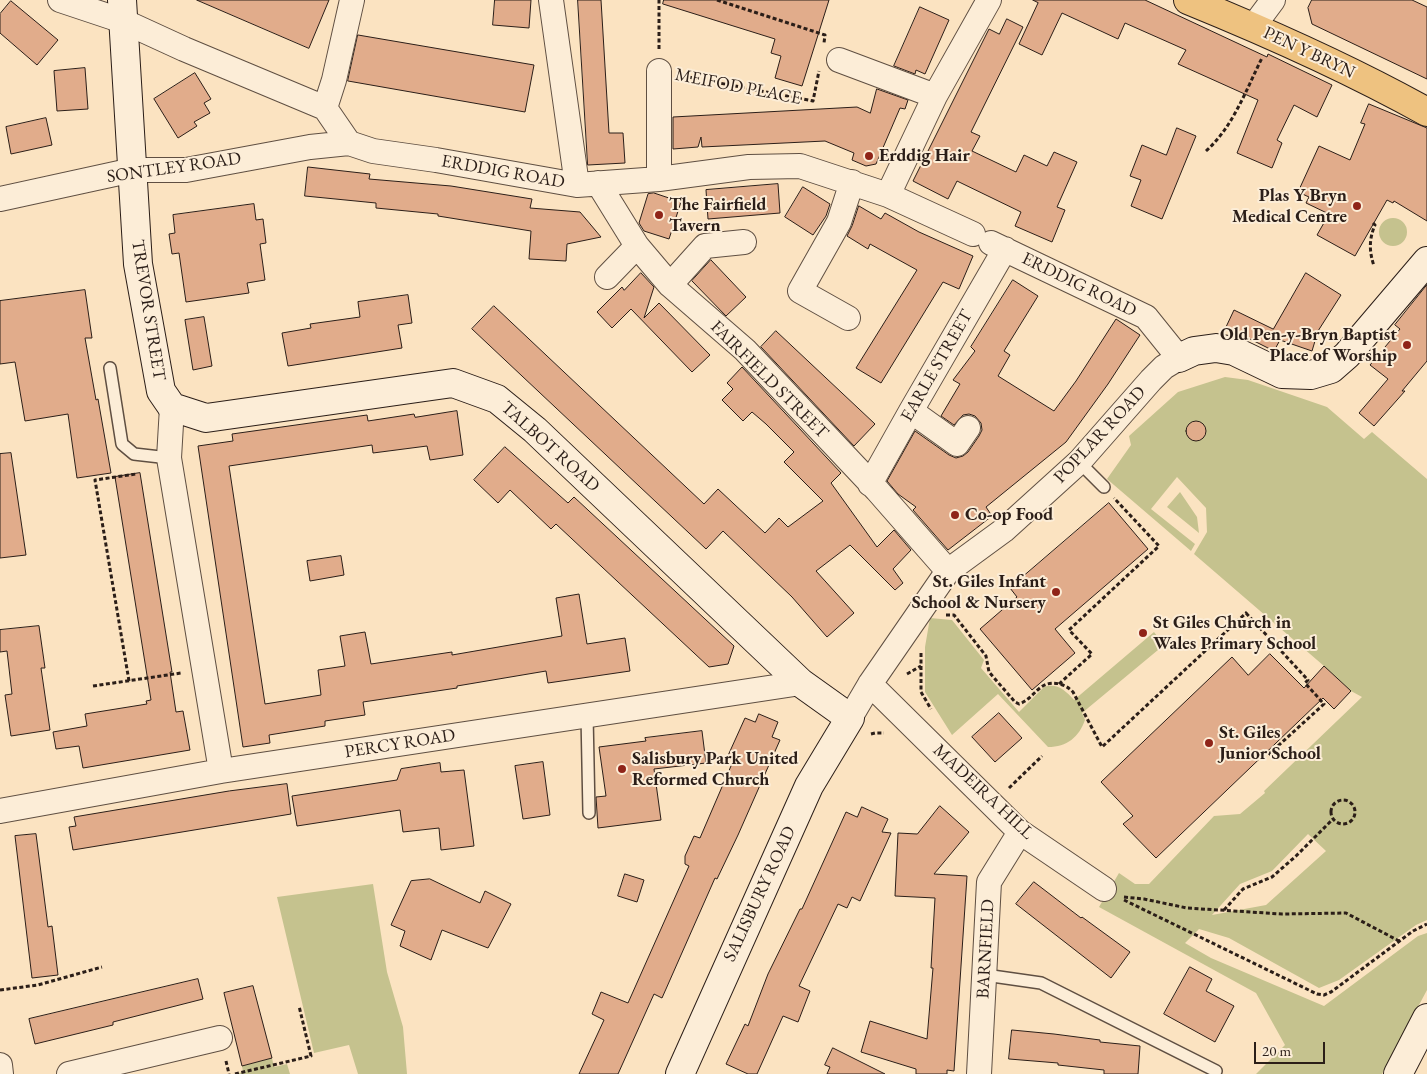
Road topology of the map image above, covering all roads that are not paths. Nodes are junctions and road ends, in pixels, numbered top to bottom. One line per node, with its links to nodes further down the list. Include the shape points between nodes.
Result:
1 (60, 0): 7 (street)
2 (352, 0): 12 (street)
3 (551, 0): 18 (street)
4 (988, 0): 11 (street)
5 (1188, 0): 8 (main road, PEN Y BRYN)
6 (1273, 0): 8 (street)
7 (123, 11): 12 (street, via 184,49); 15 (main road, TREVOR STREET)
8 (1261, 30): 13 (main road, PEN Y BRYN)
9 (831, 55): 11 (street)
10 (659, 71): 16 (street, MEIFOD PLACE)
11 (935, 96): 19 (street)
12 (325, 108): 14 (street)
13 (1427, 112)
14 (349, 143): 15 (street, SONTLEY ROAD, via 186,170); 18 (street, ERDDIG ROAD, via 373,151)
15 (133, 170): 20 (street, SONTLEY ROAD); 30 (main road, TREVOR STREET, via 138,264 161,391)
16 (659, 179): 17 (street, ERDDIG ROAD, via 749,166 800,166); 18 (street, ERDDIG ROAD)
17 (852, 182): 19 (street, ERDDIG ROAD); 27 (street, via 839,222 800,291)
18 (588, 184): 23 (street, FAIRFIELD STREET)
19 (888, 195): 22 (street, ERDDIG ROAD)
20 (0, 200)
21 (744, 242): 26 (street, via 705,246)
22 (990, 242): 28 (street, ERDDIG ROAD, via 1146,317); 31 (street, EARLE STREET)
23 (637, 246): 25 (street); 26 (street, FAIRFIELD STREET)
24 (1427, 261): 28 (main road, via 1348,355 1331,369 1311,375 1282,374 1234,351 1216,348 1194,351)
25 (607, 277)
26 (670, 285): 35 (street, FAIRFIELD STREET, via 745,350)
27 (848, 318)
28 (1179, 358): 33 (street, POPLAR ROAD, via 1151,380)
29 (110, 368): 34 (lane, via 122,444 134,454)
30 (172, 407): 34 (street); 38 (main road, TALBOT ROAD, via 206,418 453,383 498,400 542,437)
31 (910, 411): 32 (street, via 957,444); 35 (street, EARLE STREET)
32 (968, 428)
33 (1079, 462): 36 (lane); 37 (street, POPLAR ROAD, via 1004,530)
34 (170, 463): 42 (street)
35 (870, 484): 37 (street, FAIRFIELD STREET)
36 (1104, 487)
37 (948, 572): 39 (street, POPLAR ROAD)
38 (801, 683): 40 (street, PERCY ROAD); 41 (main road, TALBOT ROAD)
39 (870, 684): 41 (street, POPLAR ROAD); 45 (street, MADEIRA HILL)
40 (587, 716): 42 (street, PERCY ROAD); 44 (lane)
41 (850, 718): 52 (main road, SALISBURY ROAD, via 809,786)
42 (220, 771): 43 (street, PERCY ROAD)
43 (0, 812)
44 (589, 813)
45 (1020, 832): 46 (street, MADEIRA HILL); 47 (street, BARNFIELD, via 990,882)
46 (1110, 893)
47 (985, 975): 51 (lane, via 1041,983); 55 (street, BARNFIELD)
48 (1424, 1032): 56 (main road)
49 (220, 1038): 54 (street)
50 (0, 1065): 53 (street)
51 (1216, 1071)
52 (684, 1072)
53 (1, 1074)
54 (69, 1074)
55 (979, 1074)
56 (1398, 1074)

